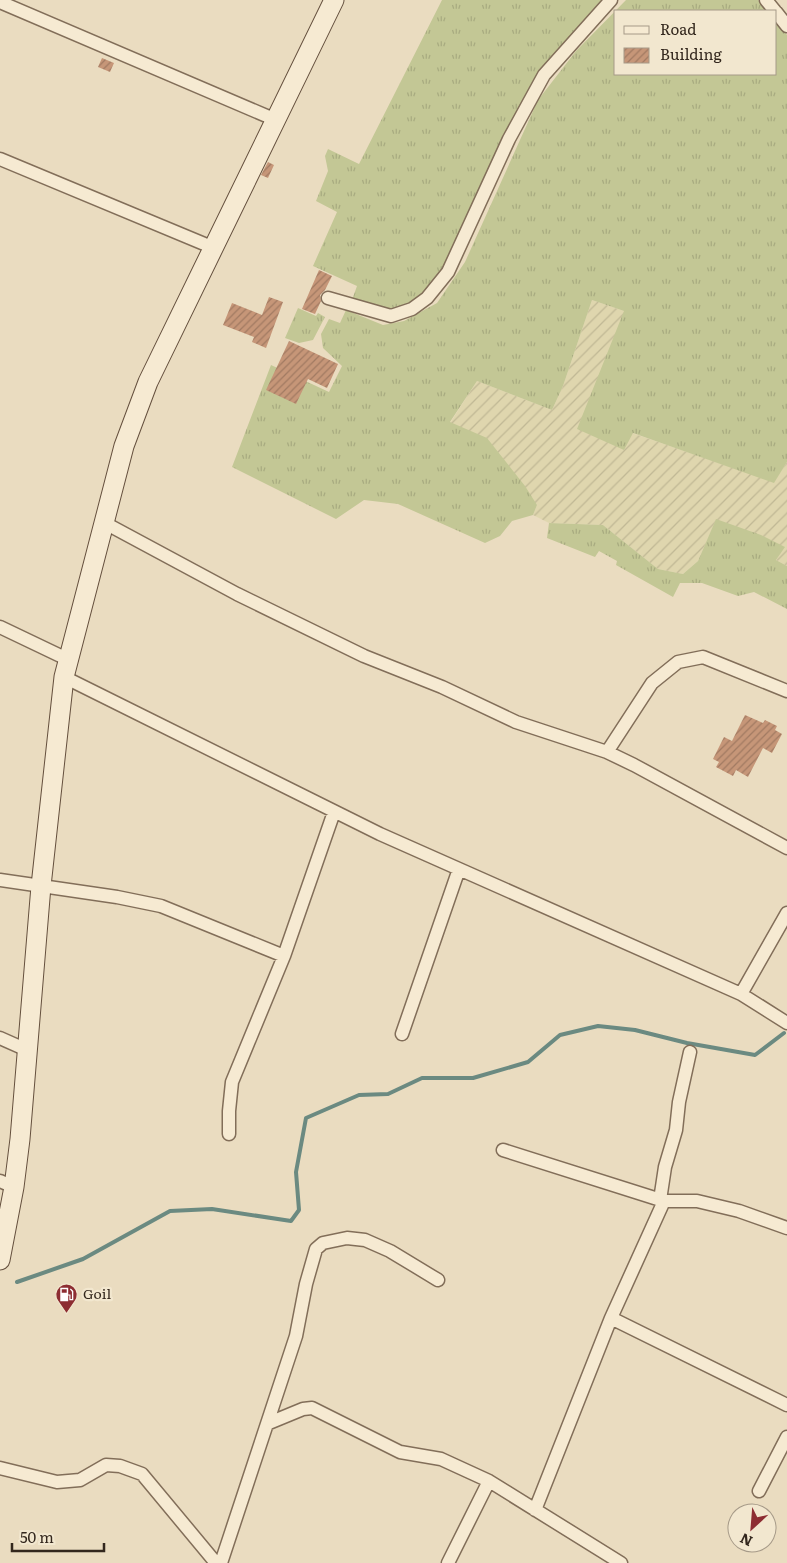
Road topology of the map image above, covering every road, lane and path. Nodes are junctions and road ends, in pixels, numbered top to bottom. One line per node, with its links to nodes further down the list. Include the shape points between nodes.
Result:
1 (334, 0): 6 (street)
2 (612, 0): 9 (street, via 544,75 509,139 448,272 427,298 412,309 391,316)
3 (0, 2): 6 (street)
4 (777, 14): 5 (street)
5 (787, 26)
6 (276, 120): 8 (street)
7 (0, 159): 8 (street)
8 (214, 248): 10 (street, via 148,382 124,446)
9 (328, 298)
10 (103, 522): 12 (street); 14 (street, via 237,594 364,656 442,687 516,722)
11 (0, 627): 12 (street)
12 (65, 668): 15 (street); 19 (street)
13 (787, 691): 14 (street, via 703,657 678,662 652,683)
14 (607, 752): 16 (street)
15 (334, 812): 17 (street); 21 (street)
16 (787, 848)
17 (459, 869): 22 (street); 24 (street)
18 (0, 880): 19 (street)
19 (41, 886): 21 (street, via 161,906); 26 (street)
20 (787, 913): 22 (street)
21 (284, 956): 28 (street, via 232,1082)
22 (741, 994): 23 (street)
23 (787, 1024)
24 (402, 1034)
25 (0, 1038): 26 (street)
26 (27, 1050): 30 (street)
27 (690, 1052): 31 (street, via 676,1130 665,1167)
28 (229, 1134)
29 (503, 1150): 31 (street)
30 (7, 1184): 33 (street)
31 (662, 1200): 32 (street, via 697,1201); 35 (street)
32 (787, 1228)
33 (0, 1260)
34 (438, 1280): 37 (street, via 365,1240 347,1238 323,1243 316,1249 296,1336)
35 (612, 1318): 36 (street); 42 (street)
36 (787, 1405)
37 (269, 1423): 40 (street, via 312,1408 400,1452 441,1459); 44 (street)
38 (787, 1437): 41 (street)
39 (0, 1468): 43 (street, via 57,1482 80,1480 106,1465 142,1474)
40 (489, 1481): 42 (street); 45 (street)
41 (759, 1491)
42 (535, 1510): 46 (street)
43 (216, 1563)
44 (221, 1563)
45 (448, 1563)
46 (621, 1563)

